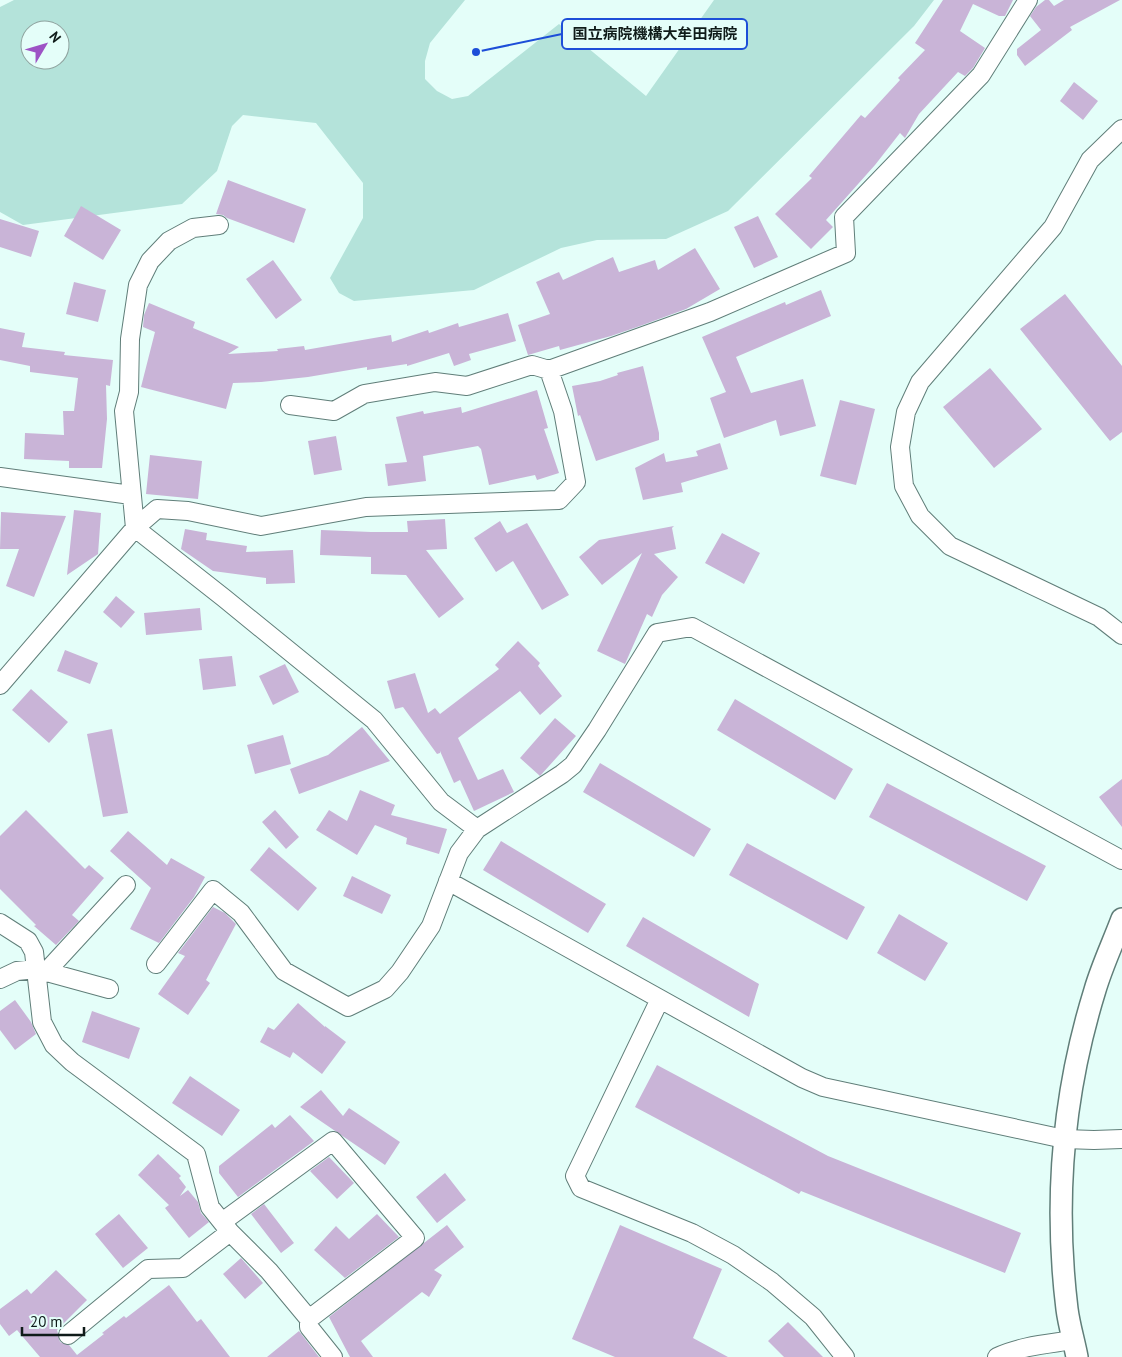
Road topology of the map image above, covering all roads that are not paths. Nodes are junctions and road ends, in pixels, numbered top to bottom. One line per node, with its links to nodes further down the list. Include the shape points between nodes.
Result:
1 (1028, 0): 4 (street, via 981,75 844,217 846,253 710,312)
2 (1122, 129): 9 (street, via 1090,160 1053,227 920,382 906,412 900,447 904,486 920,516 950,546 1099,617)
3 (219, 225): 7 (street, via 193,228 169,242 150,261 138,285 130,339 129,392 124,411)
4 (549, 370): 5 (street, via 532,365 467,386 435,382 364,394 334,411); 8 (street, via 563,411 576,482 559,500 366,507 261,526 156,509)
5 (290, 405)
6 (0, 476): 7 (street)
7 (131, 495): 8 (street)
8 (135, 528): 10 (street); 11 (street, via 374,720 441,802)
9 (1122, 635)
10 (0, 685)
11 (477, 829): 12 (street, via 573,765 657,633 692,627); 13 (street, via 459,853)
12 (1122, 860)
13 (448, 881): 17 (street, via 431,926 400,972 385,989 348,1007 284,971 241,913 213,890); 21 (street)
14 (126, 885): 18 (street)
15 (1122, 919): 22 (street, via 1095,989 1085,1026)
16 (0, 923): 18 (street, via 28,940)
17 (156, 964)
18 (41, 971): 19 (street, via 17,970); 20 (street); 24 (street, via 42,1022 54,1045 72,1062 196,1154 210,1207)
19 (0, 979)
20 (109, 989)
21 (660, 999): 22 (street, via 823,1087); 29 (street, via 575,1176 581,1188 692,1233 733,1255 772,1282 813,1317)
22 (1064, 1139): 23 (street); 27 (street, via 1060,1219 1067,1310)
23 (1122, 1139)
24 (226, 1227): 25 (street); 25 (street, via 333,1140 415,1238); 26 (street, via 182,1268 148,1269)
25 (309, 1319): 28 (street, via 309,1327)
26 (68, 1335)
27 (1075, 1348): 30 (street, via 1029,1347)
28 (333, 1357)
29 (845, 1357)
30 (997, 1357)

